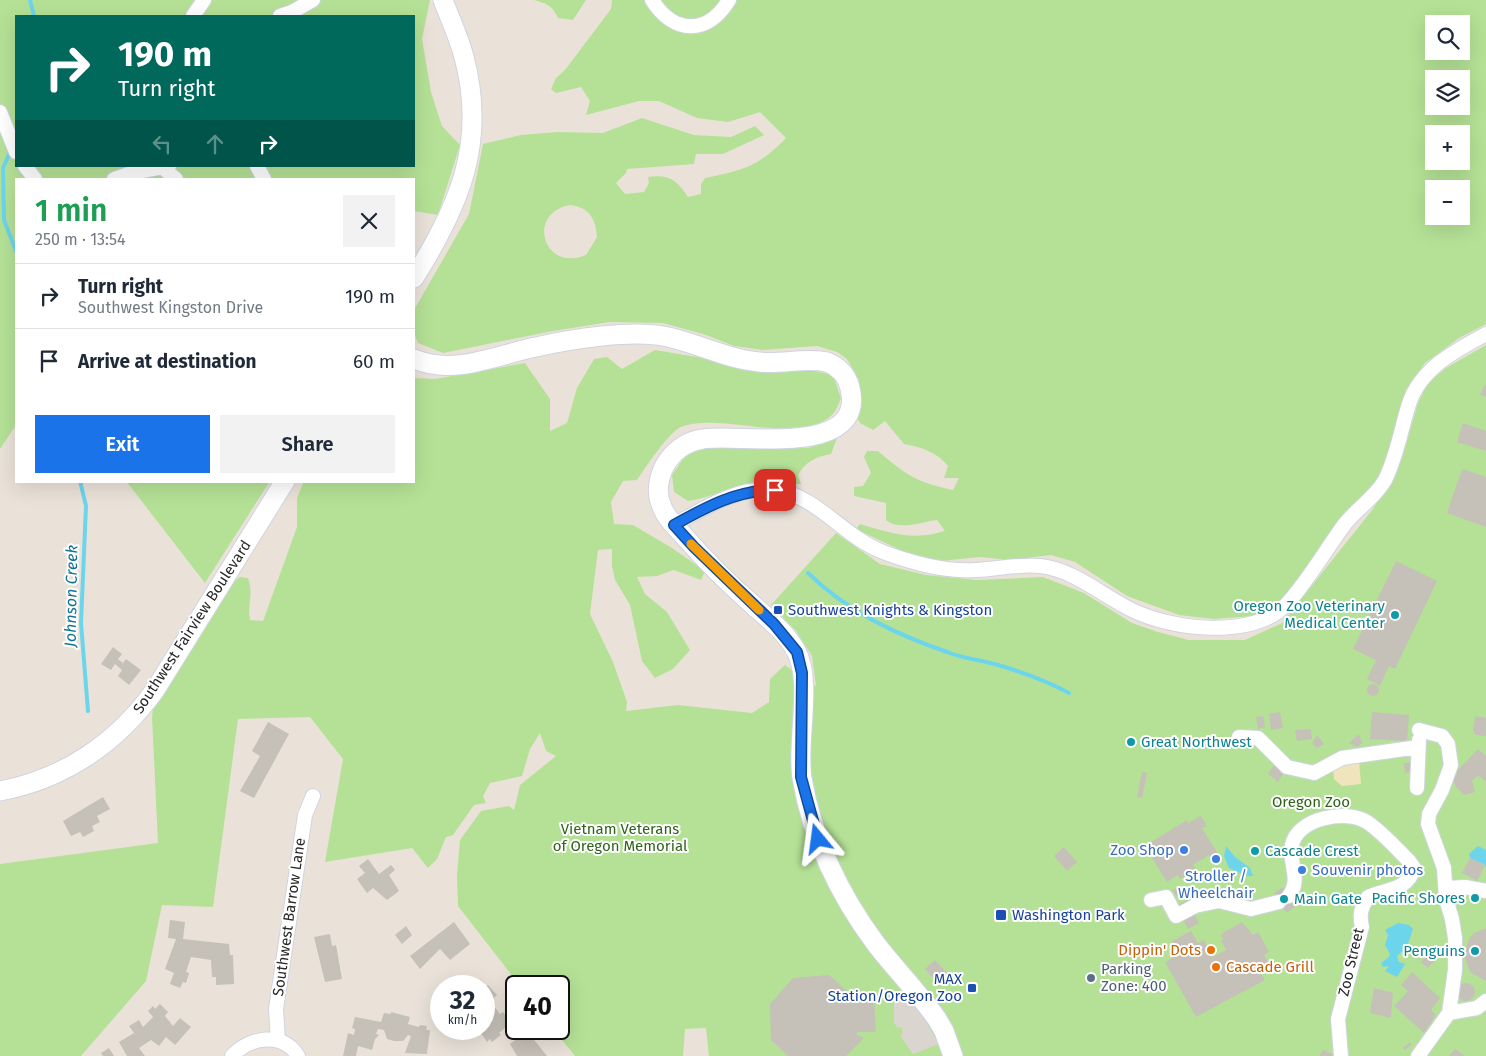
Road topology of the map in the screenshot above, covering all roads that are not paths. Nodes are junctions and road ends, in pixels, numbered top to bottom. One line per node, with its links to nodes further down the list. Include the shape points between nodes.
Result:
1 (204, 0): 6 (street)
2 (313, 0): 7 (street)
3 (443, 0): 15 (street, via 464,57 472,96 473,134 459,195)
4 (652, 0): 5 (street, via 673,21 696,27 715,18)
5 (729, 0)
6 (194, 15)
7 (283, 15)
8 (0, 112): 9 (street)
9 (15, 150)
10 (26, 167): 12 (street)
11 (166, 167): 13 (street); 14 (street)
12 (34, 178)
13 (117, 178)
14 (175, 178)
15 (415, 276)
16 (1486, 334): 19 (street, via 1449,355 1420,382 1410,402 1393,462 1376,493 1346,523 1286,605 1274,615 1248,625 1192,625 1149,617 1071,576 1040,566 948,569 901,559 854,537 807,500 775,490 748,492 726,499)
17 (415, 358): 19 (street, via 433,365 459,365 560,342 650,335 685,341 740,360 761,363 818,360 840,369 849,384 851,403 848,415 831,429 813,436 788,439 703,438 677,450 664,468 658,486 662,507)
18 (284, 483): 23 (street, Southwest Fairview Boulevard, via 155,690 132,720 101,748 70,766)
19 (674, 525): 33 (street, via 774,624 797,652 802,673 801,777 818,839 853,911 877,946 937,1019)
20 (1239, 737): 21 (street, via 1258,738 1287,767 1314,773 1342,758)
21 (1418, 747): 22 (street); 25 (street, via 1420,726 1442,736 1451,756 1449,775 1428,814 1428,824 1444,868)
22 (1417, 788)
23 (0, 791)
24 (313, 796): 30 (street, Southwest Barrow Lane, via 305,815 277,1000)
25 (1446, 888): 26 (street); 29 (street, via 1455,951)
26 (1486, 891)
27 (1152, 900): 34 (street, Zoo Street, via 1166,897 1176,916 1195,906 1219,901 1251,909 1284,899 1295,884 1292,845 1298,830 1313,821 1340,817 1353,817 1370,825 1414,868 1400,888 1368,897 1360,912 1362,926 1338,1019)
28 (1486, 1001): 29 (street, via 1477,1008)
29 (1449, 1013): 35 (street)
30 (278, 1041): 31 (street, via 266,1038 250,1042); 32 (street)
31 (232, 1056)
32 (298, 1056)
33 (953, 1056)
34 (1341, 1056)
35 (1418, 1056)

